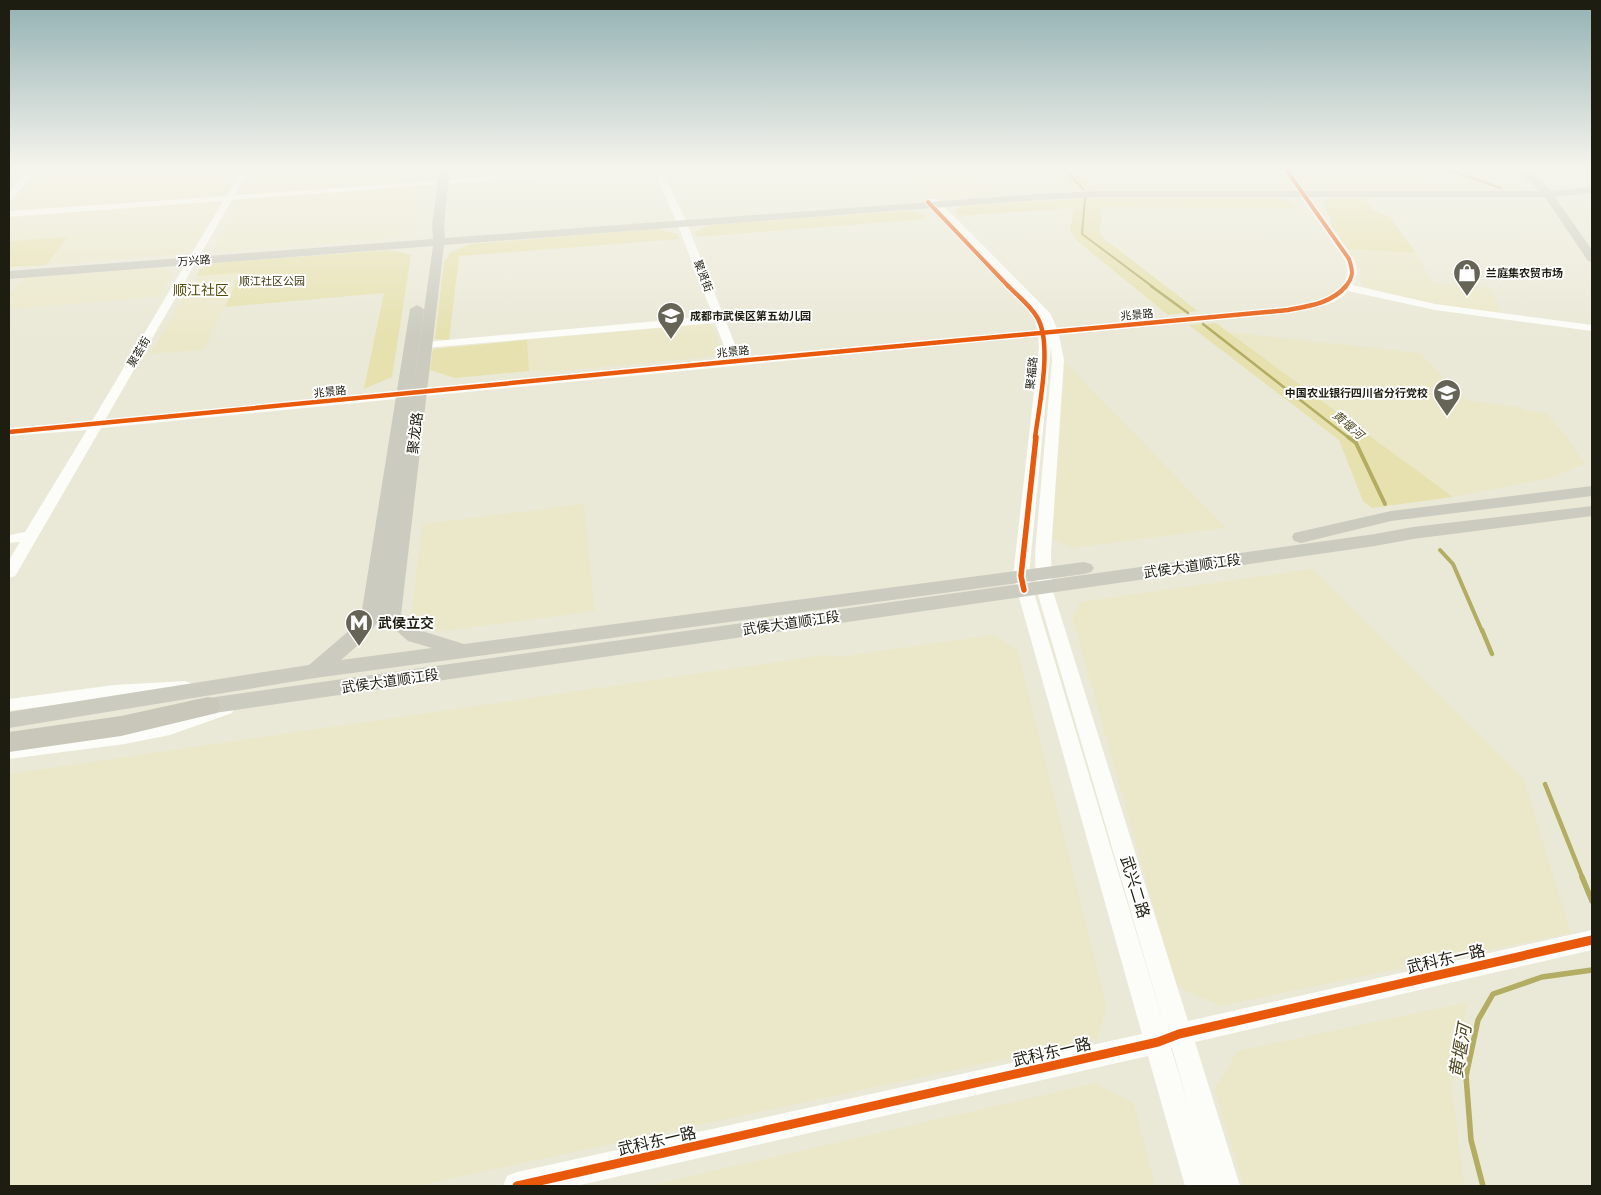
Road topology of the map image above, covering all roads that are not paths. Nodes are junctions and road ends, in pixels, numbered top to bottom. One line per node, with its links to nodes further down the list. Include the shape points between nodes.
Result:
1 (215, 224): 11 (street, 聚荟街)
2 (435, 224): 9 (main road, 聚龙路)
3 (659, 224): 9 (main road, 万兴路)
4 (683, 224): 15 (street, 聚贤街)
5 (951, 224): 17 (street)
6 (1318, 224): 17 (street, 兆景路, via 1341,259 1344,273 1328,294 1287,306)
7 (1322, 224): 14 (street, via 1349,259 1353,272)
8 (1571, 224): 10 (main road)
9 (433, 241): 11 (main road, 万兴路); 18 (main road, 聚龙路); 20 (main road, 聚龙路)
10 (1592, 258)
11 (195, 259): 12 (main road); 13 (main road, 万兴路); 21 (street, 聚荟街)
12 (9, 271)
13 (9, 275)
14 (1345, 287): 16 (street, via 1435,307); 17 (street, 兆景路, via 1332,298 1288,310)
15 (719, 319): 18 (street); 19 (street, 聚贤街)
16 (1592, 328)
17 (1048, 331): 19 (street, 兆景路); 20 (street, 兆景路); 33 (street, 聚福路); 33 (street, via 1057,347 1058,360)
18 (426, 345): 20 (main road, 聚龙路)
19 (734, 357): 20 (street, 兆景路)
20 (412, 391): 21 (street, 兆景路); 35 (main road, 聚龙路, via 391,617 415,636); 36 (main road, 聚龙路, via 371,617 358,634)
21 (97, 423): 22 (street, 兆景路); 23 (street, 兆景路); 29 (street, 聚荟街)
22 (9, 427)
23 (9, 432)
24 (1592, 483): 27 (main road)
25 (1592, 491): 27 (main road)
26 (1592, 501): 27 (main road)
27 (1572, 506): 31 (main road, 武侯大道顺江段); 33 (main road, 武侯大道顺江段, via 1302,537)
28 (1592, 524): 31 (main road, via 1424,544)
29 (32, 536): 30 (street); 32 (street, 聚荟街)
30 (9, 539)
31 (1375, 540): 33 (main road, 武侯大道顺江段)
32 (9, 573)
33 (1033, 582): 34 (main road, 武侯大道顺江段); 45 (street, via 1036,628)
34 (898, 600): 35 (main road, 武侯大道顺江段); 38 (main road, 武侯大道顺江段)
35 (463, 651): 36 (main road, 武侯大道顺江段)
36 (315, 671): 37 (main road, 武侯大道顺江段)
37 (208, 697): 38 (main road, 武侯大道顺江段); 39 (street, via 184,687 114,691); 40 (main road, 武侯大道顺江段); 41 (main road, 武侯大道顺江段); 42 (highway, via 121,726)
38 (243, 702): 43 (street, via 152,732)
39 (9, 704)
40 (9, 720)
41 (9, 733)
42 (9, 742)
43 (9, 752)
44 (1592, 940): 45 (street, 武科东一路)
45 (1169, 1038): 46 (street, 武科东一路); 47 (street); 48 (street)
46 (517, 1186)
47 (1199, 1186)
48 (1226, 1186)

